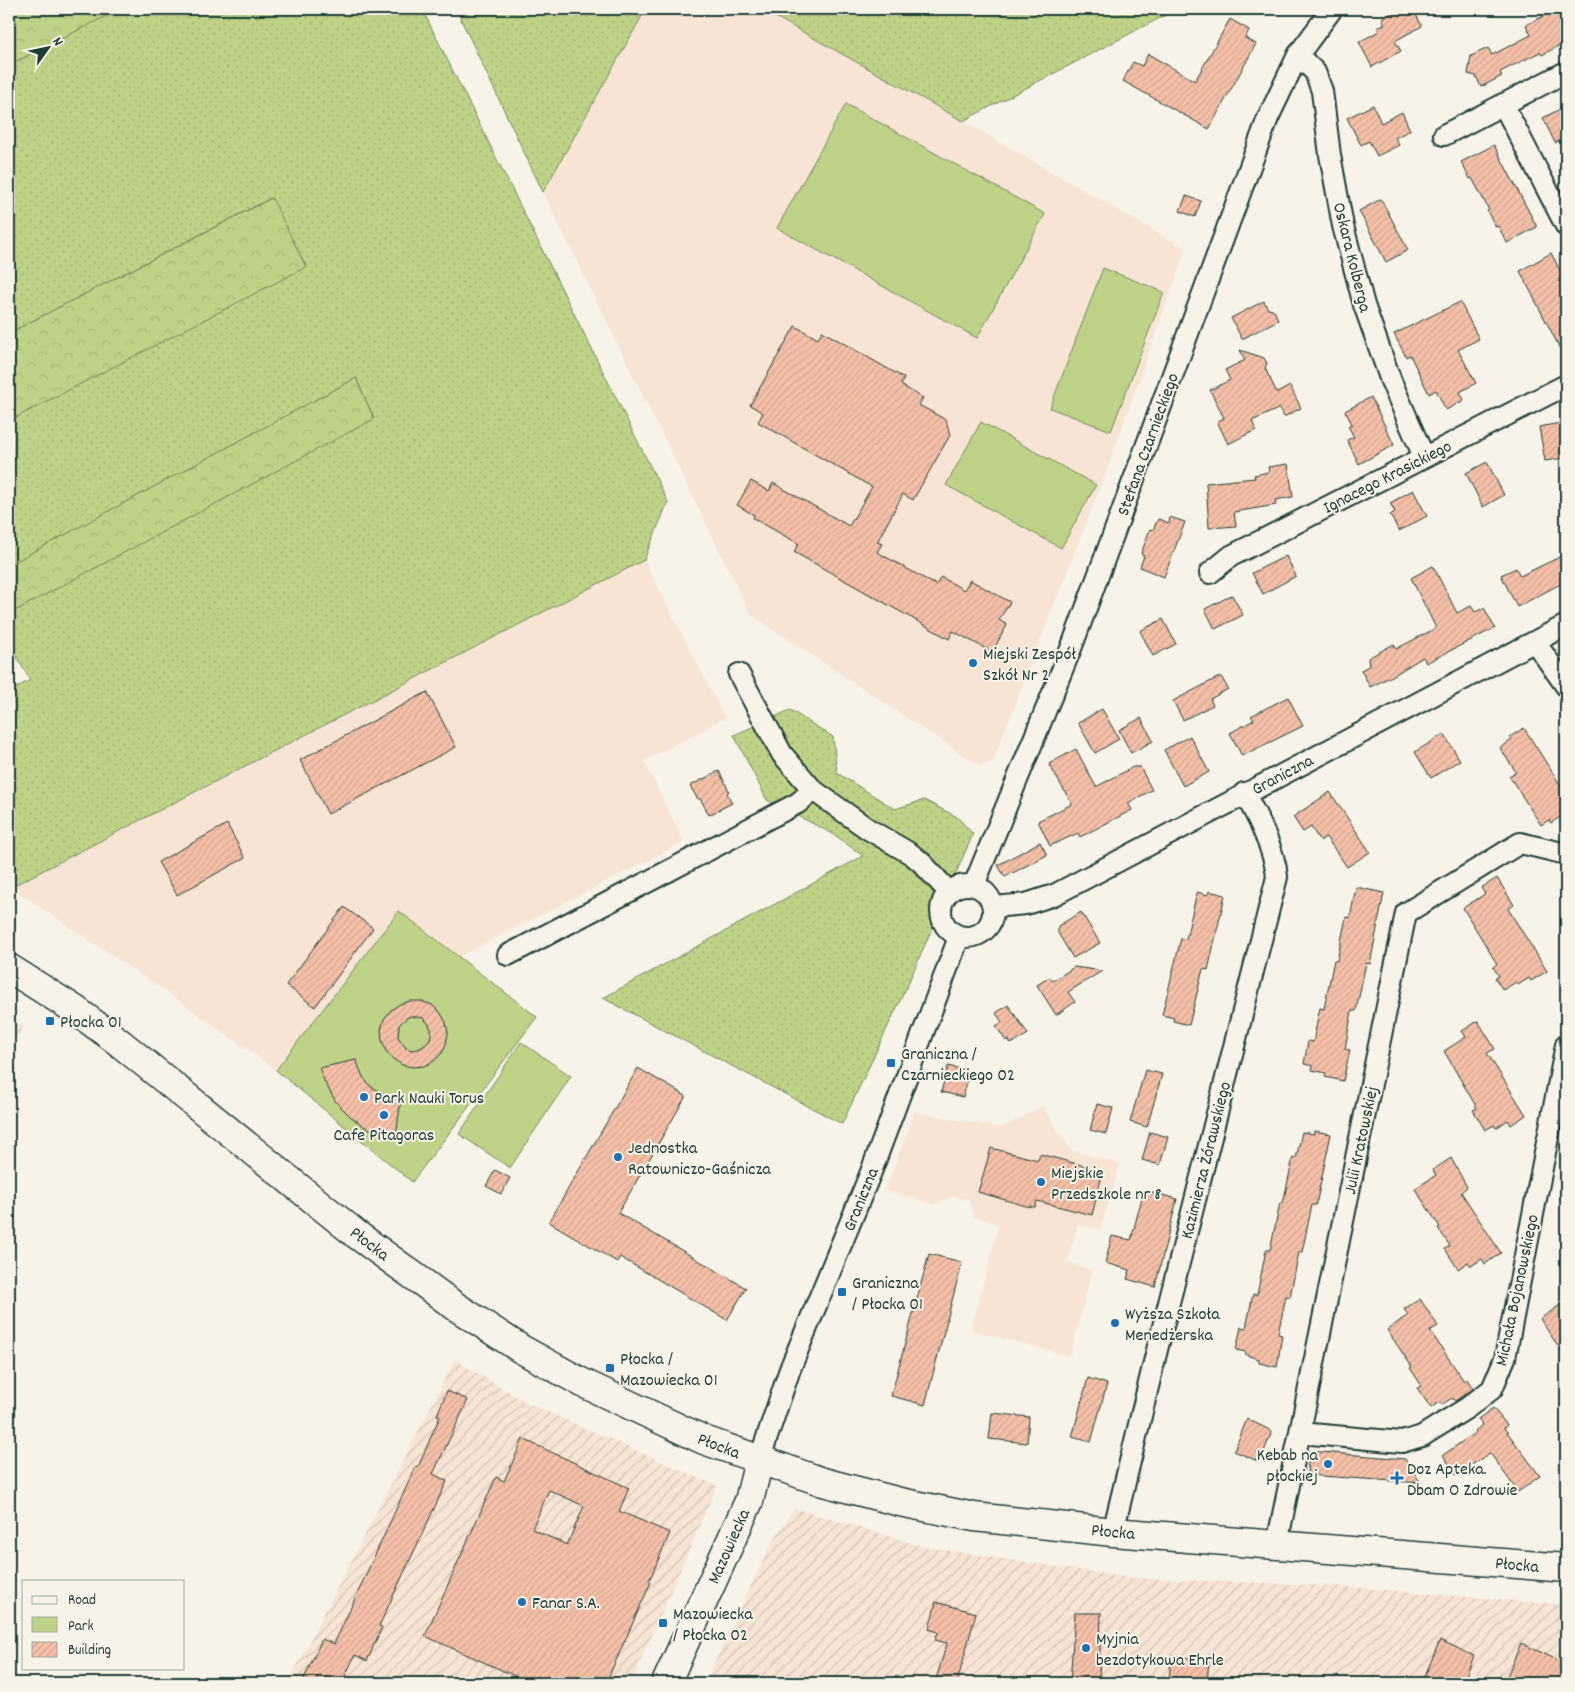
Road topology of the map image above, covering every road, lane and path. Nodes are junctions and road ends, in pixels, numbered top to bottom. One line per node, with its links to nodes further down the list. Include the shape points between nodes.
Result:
1 (1332, 9): 2 (street, Stefana Czarnieckiego)
2 (1298, 55): 8 (street, Oskara Kolberga, via 1314,72 1322,91 1343,226 1364,305 1391,381); 17 (street, Stefana Czarnieckiego, via 1268,118 1072,646)
3 (1566, 72): 4 (street)
4 (1503, 104): 5 (street); 6 (street)
5 (1444, 135)
6 (1566, 226)
7 (1566, 385): 8 (street, Ignacego Krasickiego)
8 (1424, 457): 9 (street, Ignacego Krasickiego, via 1231,556)
9 (1210, 573)
10 (1566, 625): 11 (street, Graniczna)
11 (1535, 642): 13 (street); 15 (street, Graniczna)
12 (739, 674): 14 (street, via 782,754)
13 (1566, 686)
14 (813, 790): 18 (street, via 868,829 911,854); 21 (street, via 798,803)
15 (1244, 793): 19 (street, Graniczna, via 1054,895 1026,904); 26 (street, Kazimierza Żórawskiego, via 1259,822 1277,877)
16 (1566, 854): 24 (street, Julii Kratowskiej, via 1520,843 1406,913)
17 (974, 885): 18 (street, via 956,887); 19 (street, via 987,895)
18 (949, 892): 20 (street, via 944,898 941,915 948,930)
19 (993, 907): 20 (street, via 988,928 973,937)
20 (959, 937): 25 (street, Graniczna, via 871,1172 790,1369)
21 (508, 955)
22 (9, 968): 25 (main road, Płocka, via 113,1038 356,1234 455,1306 521,1349 594,1388 696,1437)
23 (1566, 1045): 24 (street, Michała Bojanowskiego, via 1505,1358 1492,1389 1422,1436 1402,1442)
24 (1300, 1433): 27 (street, Julii Kratowskiej)
25 (759, 1461): 26 (main road, Płocka, via 900,1502 974,1516); 29 (main road, Mazowiecka, via 749,1501)
26 (1113, 1532): 27 (main road, Płocka)
27 (1277, 1544): 28 (main road, Płocka)
28 (1566, 1568)
29 (666, 1683)

